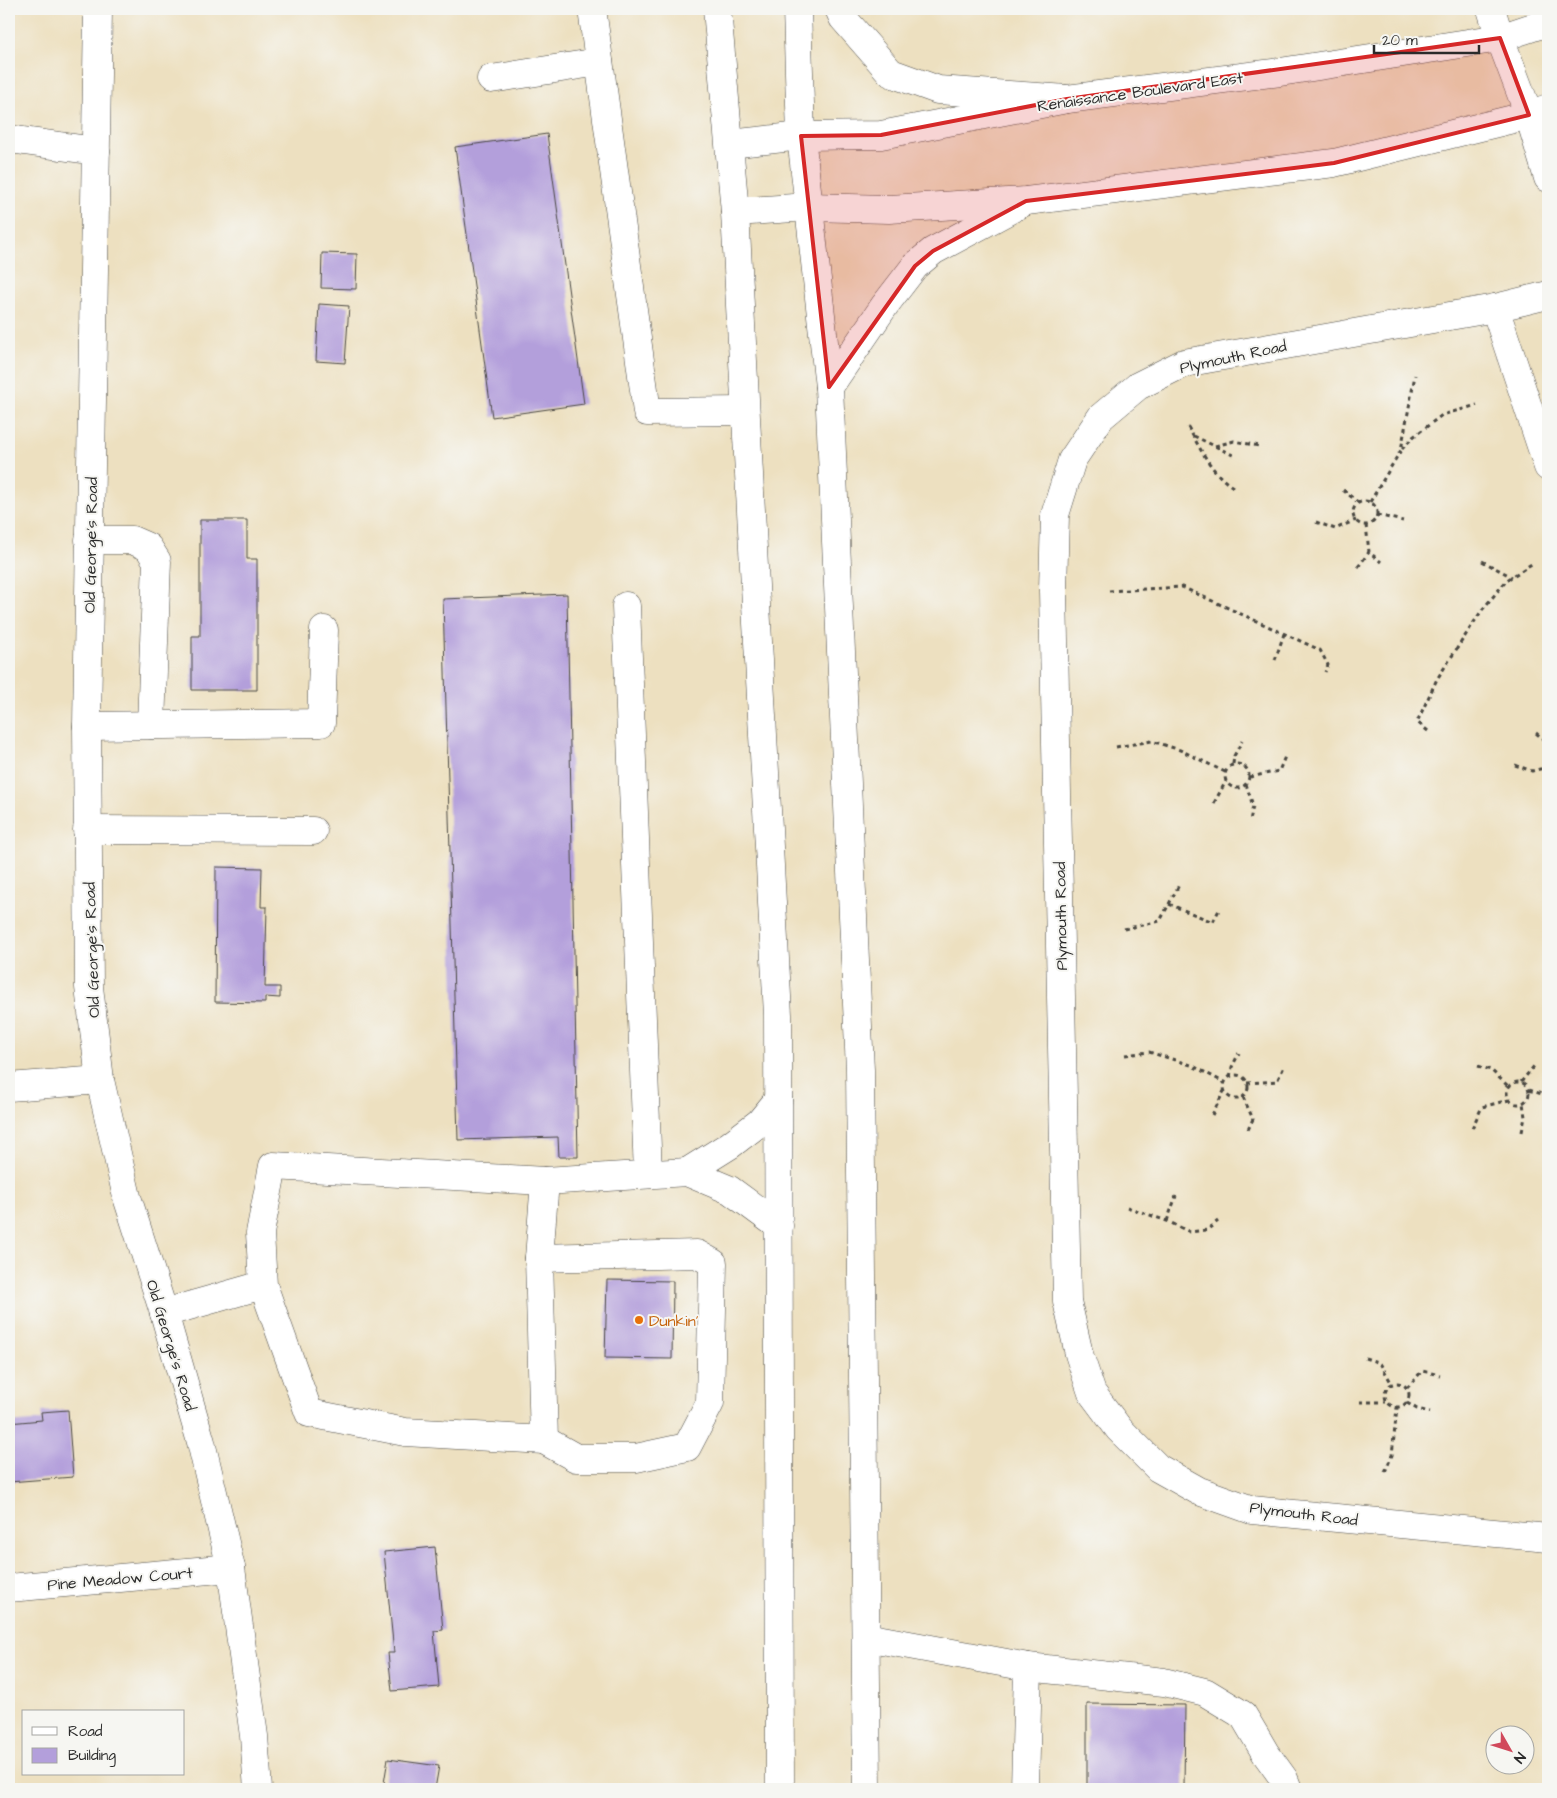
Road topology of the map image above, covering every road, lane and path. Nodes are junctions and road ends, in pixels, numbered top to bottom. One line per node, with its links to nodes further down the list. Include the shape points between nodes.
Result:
1 (98, 9): 16 (main road, Old George's Road)
2 (592, 9): 9 (main road)
3 (717, 9): 15 (main road)
4 (797, 9): 13 (main road)
5 (839, 9): 11 (main road, via 843,18 891,73 938,90)
6 (1491, 9): 8 (main road)
7 (1548, 22): 8 (main road, Renaissance Boulevard East)
8 (1500, 38): 11 (main road, Renaissance Boulevard East, via 1280,72); 12 (main road)
9 (599, 62): 10 (main road); 26 (main road, via 646,412)
10 (492, 79)
11 (1067, 99): 13 (main road, Renaissance Boulevard East, via 881,135)
12 (1538, 112): 17 (main road); 18 (main road, via 1334,163)
13 (801, 136): 15 (main road, Renaissance Boulevard East); 19 (main road)
14 (9, 139): 16 (main road)
15 (730, 144): 20 (main road)
16 (96, 151): 43 (main road, Old George's Road)
17 (1548, 178)
18 (1026, 201): 19 (main road, via 889,209); 24 (main road, via 933,251 915,266 884,305)
19 (809, 207): 20 (main road); 24 (main road)
20 (735, 212): 26 (main road)
21 (1548, 295): 22 (main road, Plymouth Road)
22 (1495, 308): 33 (main road); 124 (main road, Plymouth Road, via 1184,363 1138,386 1101,417 1072,460 1055,515 1053,590 1067,1301 1092,1393 1119,1429 1158,1468 1199,1491 1252,1510)
23 (1415, 375): 31 (path)
24 (829, 387): 127 (main road, via 860,1070)
25 (1478, 405): 31 (path, via 1442,415 1413,436)
26 (745, 411): 95 (main road, via 778,1015)
27 (1188, 427): 28 (path)
28 (1193, 436): 29 (path); 34 (path, via 1223,481)
29 (1214, 446): 30 (path, via 1234,442); 32 (path)
30 (1259, 446)
31 (1401, 450): 36 (path)
32 (1235, 456)
33 (1548, 467)
34 (1233, 487)
35 (1343, 490): 37 (path)
36 (1370, 502): 37 (path); 38 (path, via 1376,508)
37 (1358, 503): 39 (path, via 1353,513)
38 (1377, 516): 40 (path); 42 (path)
39 (1356, 520): 41 (path, via 1335,528); 42 (path)
40 (1403, 521)
41 (1316, 522)
42 (1366, 525): 44 (path)
43 (89, 540): 56 (main road, via 132,540 148,547 157,561); 57 (main road, Old George's Road)
44 (1369, 552): 46 (path); 48 (path)
45 (1482, 561): 49 (path)
46 (1381, 562)
47 (1533, 562): 49 (path)
48 (1358, 567)
49 (1512, 577): 58 (path, via 1482,610 1437,679 1418,722)
50 (1109, 591): 53 (path, via 1182,588)
51 (626, 606): 103 (main road)
52 (324, 630): 56 (main road, via 321,723)
53 (1284, 634): 54 (path); 55 (path, via 1320,650 1328,665)
54 (1275, 660)
55 (1325, 672)
56 (151, 725): 57 (main road)
57 (87, 726): 73 (main road, Old George's Road)
58 (1428, 730)
59 (1536, 733): 61 (path)
60 (1242, 741): 64 (path)
61 (1548, 743)
62 (1116, 747): 67 (path, via 1152,741 1180,750)
63 (1286, 754): 68 (path, via 1279,771)
64 (1233, 764): 67 (path); 68 (path, via 1245,766)
65 (1515, 765): 66 (path, via 1532,772)
66 (1548, 767)
67 (1225, 772): 69 (path)
68 (1250, 777): 70 (path)
69 (1226, 780): 70 (path, via 1235,788); 71 (path)
70 (1246, 784): 72 (path, via 1253,806)
71 (1214, 803)
72 (1250, 821)
73 (87, 830): 74 (main road); 85 (main road, Old George's Road, via 89,987)
74 (313, 831)
75 (1179, 885): 76 (path)
76 (1169, 904): 77 (path, via 1213,922); 78 (path, via 1160,921)
77 (1220, 908)
78 (1124, 929)
79 (1239, 1052): 84 (path)
80 (1125, 1055): 87 (path, via 1149,1052 1190,1065)
81 (1478, 1066): 89 (path, via 1491,1070)
82 (1535, 1066): 86 (path)
83 (1284, 1067): 88 (path, via 1277,1081)
84 (1230, 1077): 87 (path); 88 (path, via 1242,1077)
85 (100, 1080): 90 (main road); 112 (main road, Old George's Road, via 127,1197)
86 (1522, 1082): 89 (path); 92 (path)
87 (1225, 1083): 91 (path)
88 (1247, 1083): 94 (path)
89 (1508, 1086): 96 (path, via 1506,1094)
90 (9, 1087)
91 (1224, 1090): 94 (path, via 1232,1098); 98 (path)
92 (1528, 1090): 93 (path); 97 (path, via 1528,1097)
93 (1548, 1096)
94 (1243, 1097): 100 (path, via 1253,1119)
95 (778, 1100): 102 (main road, via 760,1122); 109 (main road)
96 (1510, 1100): 97 (path, via 1516,1104); 99 (path, via 1482,1107)
97 (1523, 1103): 101 (path)
98 (1212, 1115)
99 (1472, 1128)
100 (1247, 1132)
101 (1522, 1132)
102 (687, 1172): 103 (main road); 109 (main road, via 730,1190)
103 (648, 1174): 104 (main road)
104 (545, 1182): 110 (main road); 111 (main road, via 273,1166 260,1233)
105 (1176, 1196): 107 (path)
106 (1127, 1207): 107 (path)
107 (1166, 1221): 108 (path, via 1190,1232 1207,1230)
108 (1218, 1221)
109 (779, 1226): 130 (main road)
110 (540, 1258): 122 (main road); 122 (main road, via 697,1254 713,1263 710,1403 687,1447 636,1458 576,1458)
111 (263, 1286): 112 (main road); 122 (main road, via 309,1413 405,1432)
112 (164, 1313): 125 (main road, Old George's Road, via 201,1442)
113 (1365, 1358): 115 (path, via 1380,1363)
114 (1440, 1374): 116 (path, via 1422,1372)
115 (1392, 1384): 116 (path, via 1400,1383); 118 (path, via 1386,1390)
116 (1407, 1388): 119 (path)
117 (1360, 1402): 118 (path)
118 (1386, 1402): 120 (path)
119 (1407, 1403): 120 (path); 121 (path)
120 (1397, 1408): 123 (path, via 1392,1455)
121 (1430, 1412)
122 (544, 1440)
123 (1385, 1472)
124 (1548, 1538)
125 (231, 1568): 126 (main road, Pine Meadow Court); 129 (main road, Old George's Road)
126 (9, 1588)
127 (866, 1637): 128 (main road); 131 (main road)
128 (1028, 1668): 132 (main road); 133 (main road, via 1164,1682 1205,1692 1242,1716)
129 (258, 1789)
130 (780, 1789)
131 (867, 1789)
132 (1025, 1789)
133 (1288, 1789)

